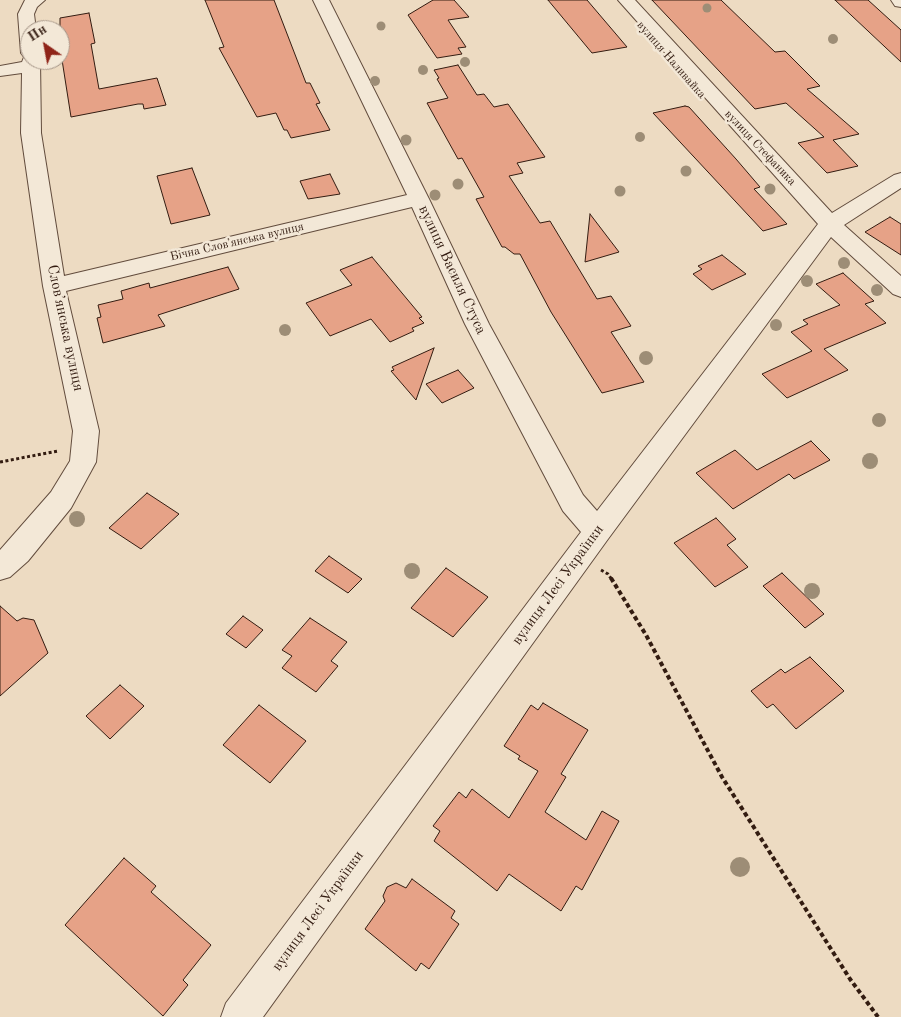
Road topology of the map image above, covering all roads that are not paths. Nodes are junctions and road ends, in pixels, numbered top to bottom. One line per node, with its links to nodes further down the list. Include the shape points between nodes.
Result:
1 (36, 0): 5 (street, Словʼянська вулиця, via 30,4)
2 (321, 0): 10 (street, вулиця Василя Стуса)
3 (618, 0): 11 (street, вулиця Наливайка, via 800,208)
4 (626, 0): 11 (street, вулиця Стефаника)
5 (27, 20)
6 (20, 64): 8 (street)
7 (31, 70): 12 (street, Словʼянська вулиця, via 31,133)
8 (0, 71)
9 (901, 179): 11 (street, вулиця Лесі Українки)
10 (419, 199): 12 (street, Бічна Словʼянська вулиця); 14 (street, вулиця Василя Стуса, via 477,324 568,495)
11 (830, 224): 13 (street, вулиця Стефаника); 14 (street, вулиця Лесі Українки)
12 (54, 286): 15 (street, Словʼянська вулиця, via 86,431 83,462 61,500 18,552)
13 (901, 288)
14 (598, 531): 16 (street, вулиця Лесі Українки)
15 (0, 568)
16 (240, 1017)

